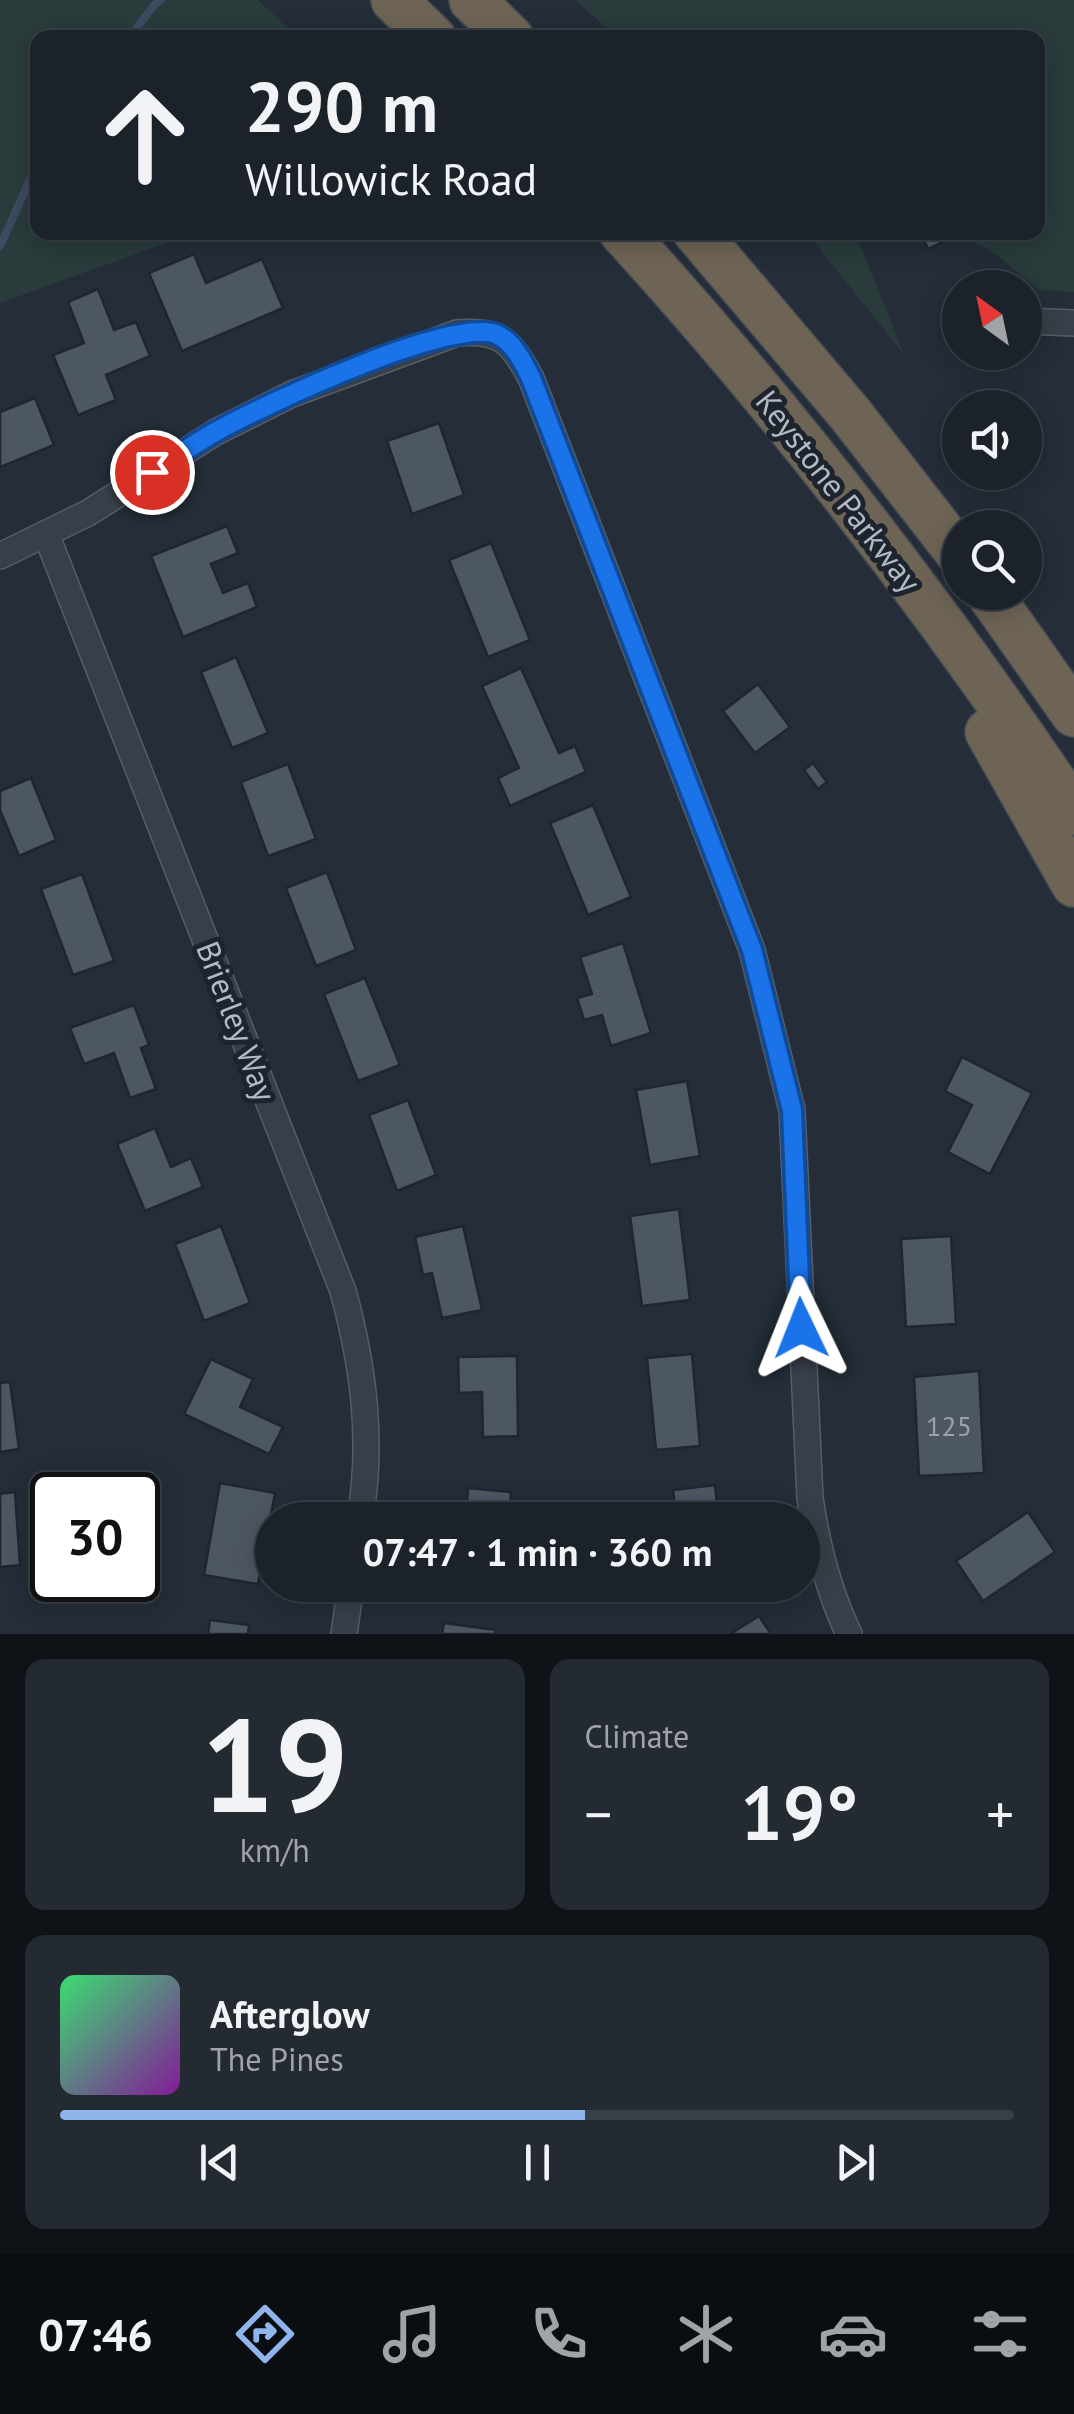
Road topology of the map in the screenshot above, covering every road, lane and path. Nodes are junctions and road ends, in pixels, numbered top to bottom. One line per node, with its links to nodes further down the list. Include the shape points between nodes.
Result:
1 (394, 0): 3 (highway)
2 (472, 0): 4 (highway)
3 (425, 30)
4 (502, 30)
5 (629, 240): 10 (highway, Keystone Parkway)
6 (703, 240): 9 (highway, Keystone Parkway)
7 (1042, 322): 8 (street)
8 (1074, 322)
9 (852, 415): 11 (highway); 12 (highway, Keystone Parkway)
10 (838, 487): 19 (highway, Keystone Parkway); 20 (highway)
11 (942, 512)
12 (942, 532)
13 (46, 534): 14 (street); 21 (street, Brierley Way, via 343,1291 366,1410); 24 (street, via 292,394 457,333 481,331 516,350 752,950 792,1110 816,1544)
14 (0, 556)
15 (1001, 610): 18 (highway)
16 (1032, 610): 17 (highway)
17 (1074, 665)
18 (1074, 714)
19 (1074, 812)
20 (1074, 884)
21 (363, 1502)
22 (349, 1602): 23 (street)
23 (344, 1634)
24 (849, 1634)

